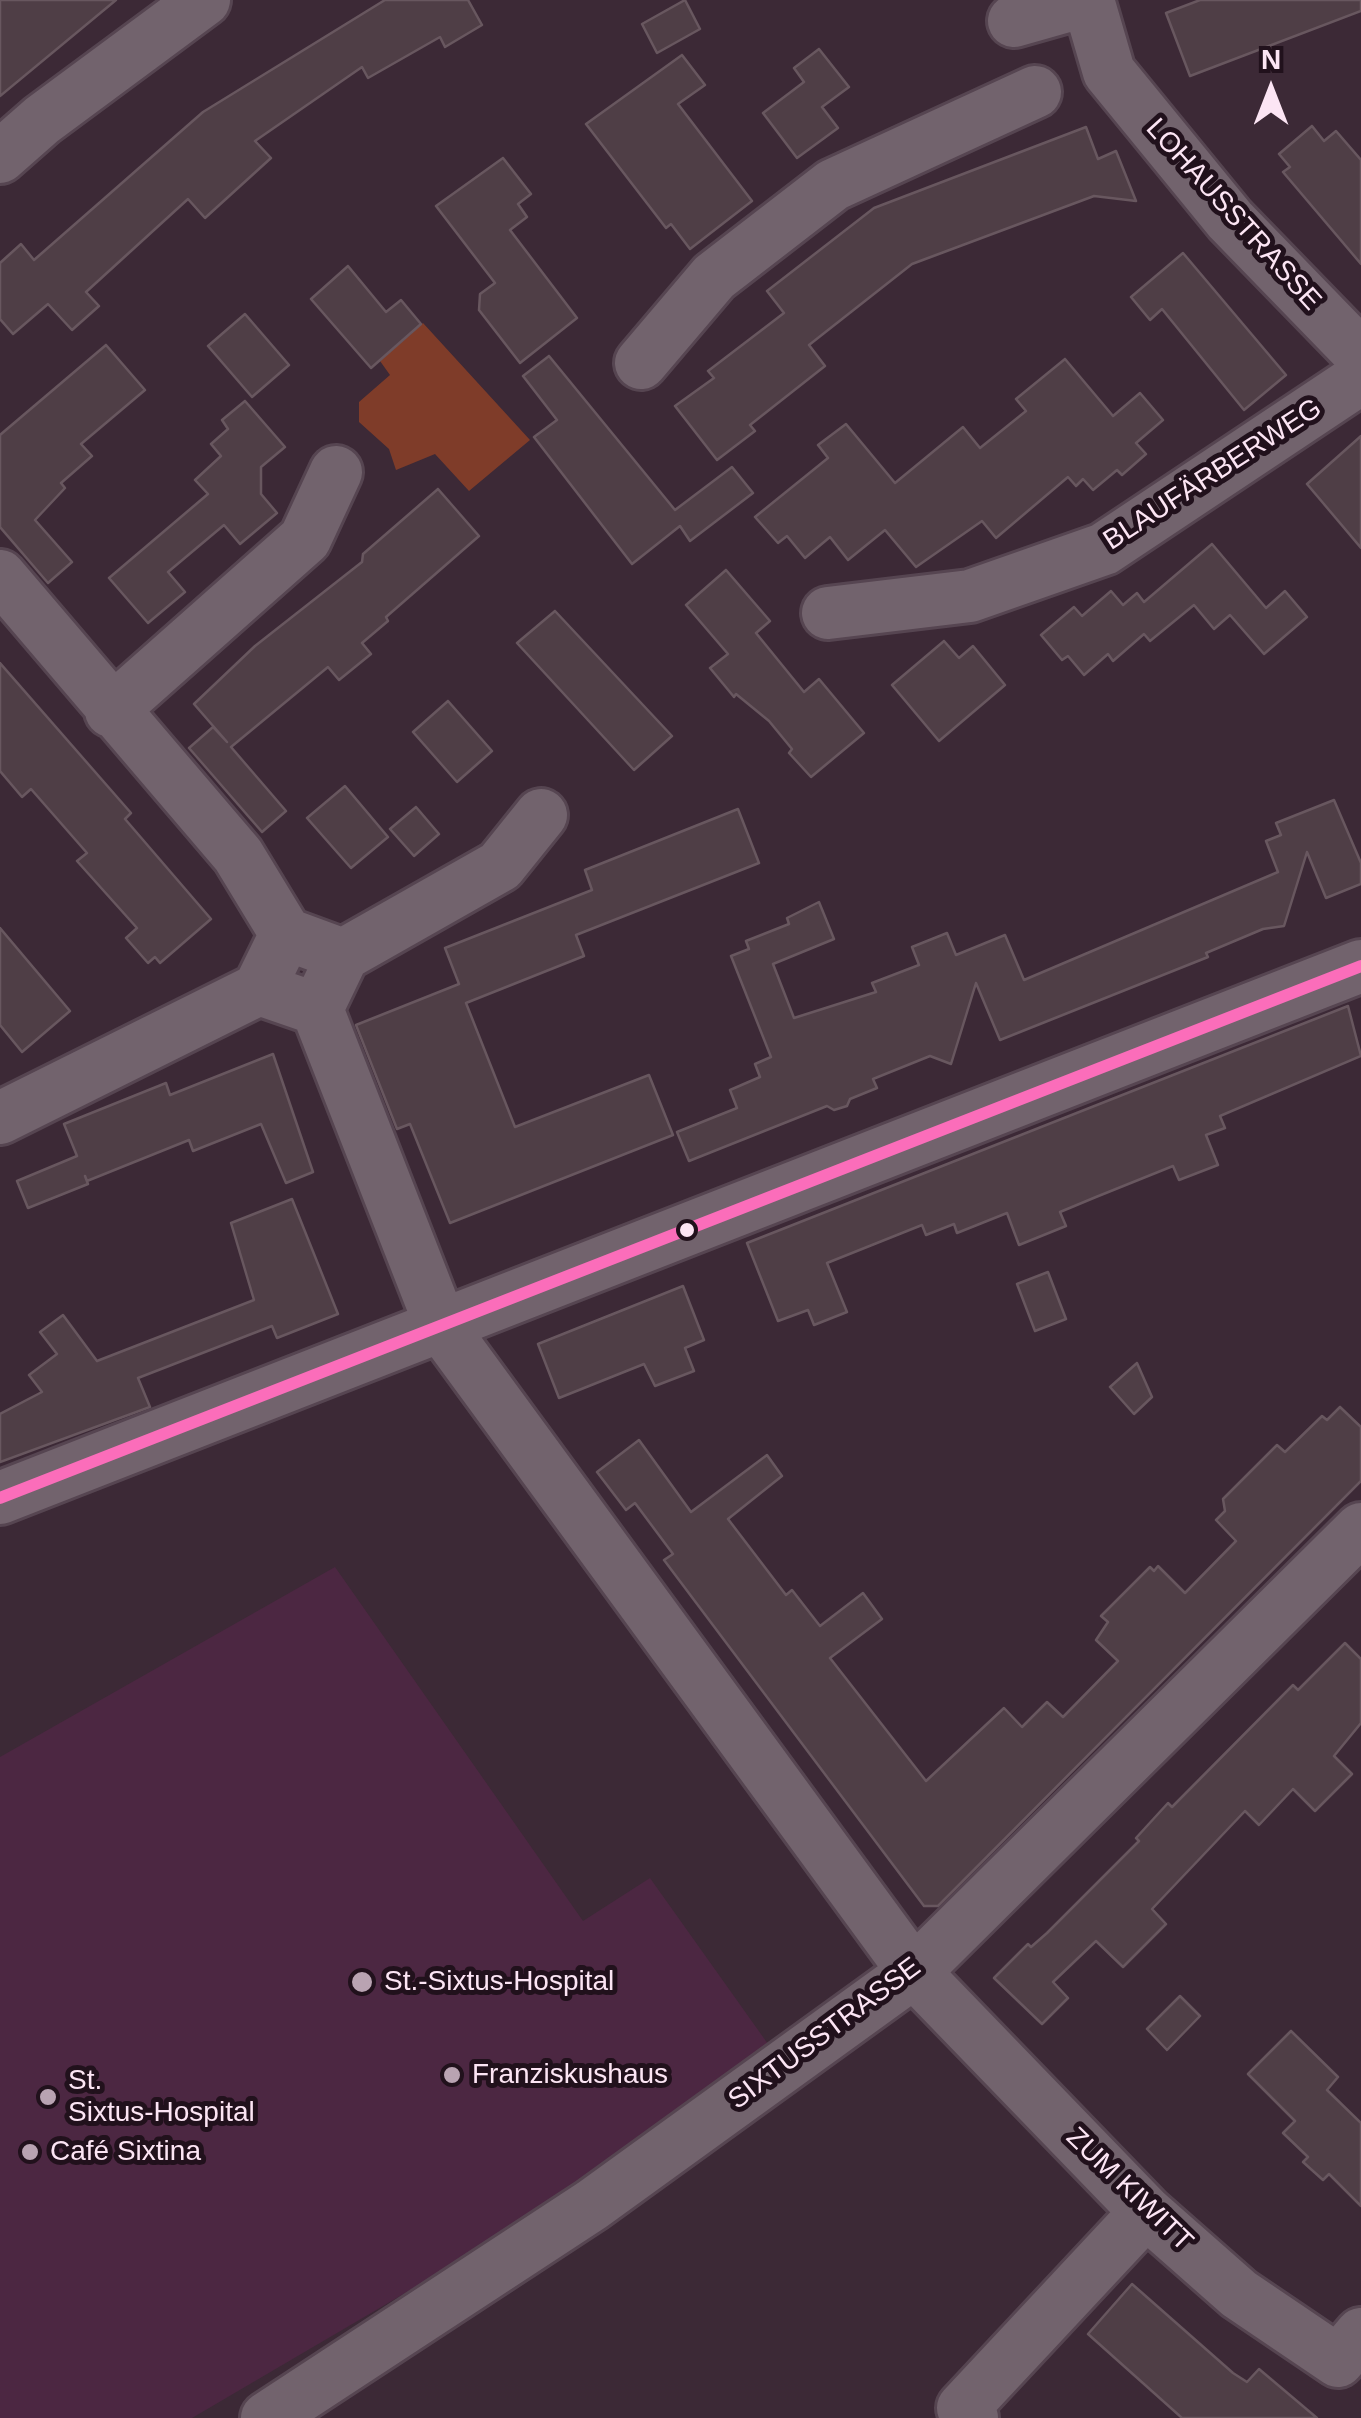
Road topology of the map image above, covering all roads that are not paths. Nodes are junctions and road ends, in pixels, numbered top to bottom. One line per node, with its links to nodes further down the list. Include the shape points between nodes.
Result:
1 (204, 0): 6 (street)
2 (1088, 0): 3 (street, LOHAUSSTRASSE); 4 (street, LOHAUSSTRASSE)
3 (1010, 11): 5 (street, LOHAUSSTRASSE)
4 (1109, 72): 5 (street); 7 (street, LOHAUSSTRASSE, via 1230,220)
5 (1035, 92): 8 (street, via 833,186 714,278)
6 (0, 157)
7 (1361, 355)
8 (641, 363)
9 (1361, 378): 12 (street, BLAUFÄRBERWEG, via 1104,548 970,596)
10 (336, 472): 13 (street, via 305,539)
11 (0, 576): 13 (street)
12 (828, 613)
13 (112, 711): 15 (street, via 238,854)
14 (541, 816): 16 (street, via 500,866)
15 (286, 934): 16 (street); 18 (street)
16 (343, 955): 19 (street)
17 (1361, 966): 21 (street)
18 (259, 989): 19 (street); 20 (street)
19 (317, 1009): 21 (street, ZUM KIWITT)
20 (0, 1118)
21 (442, 1326): 22 (street); 24 (street, ZUM KIWITT)
22 (0, 1498)
23 (1361, 1529): 24 (street, SIXTUSSTRASSE)
24 (914, 1972): 25 (street, ZUM KIWITT); 27 (street, SIXTUSSTRASSE, via 592,2205)
25 (1146, 2212): 26 (street, ZUM KIWITT, via 1239,2294 1338,2362); 28 (street, via 963,2408)
26 (1361, 2334)
27 (275, 2416)
28 (972, 2418)

